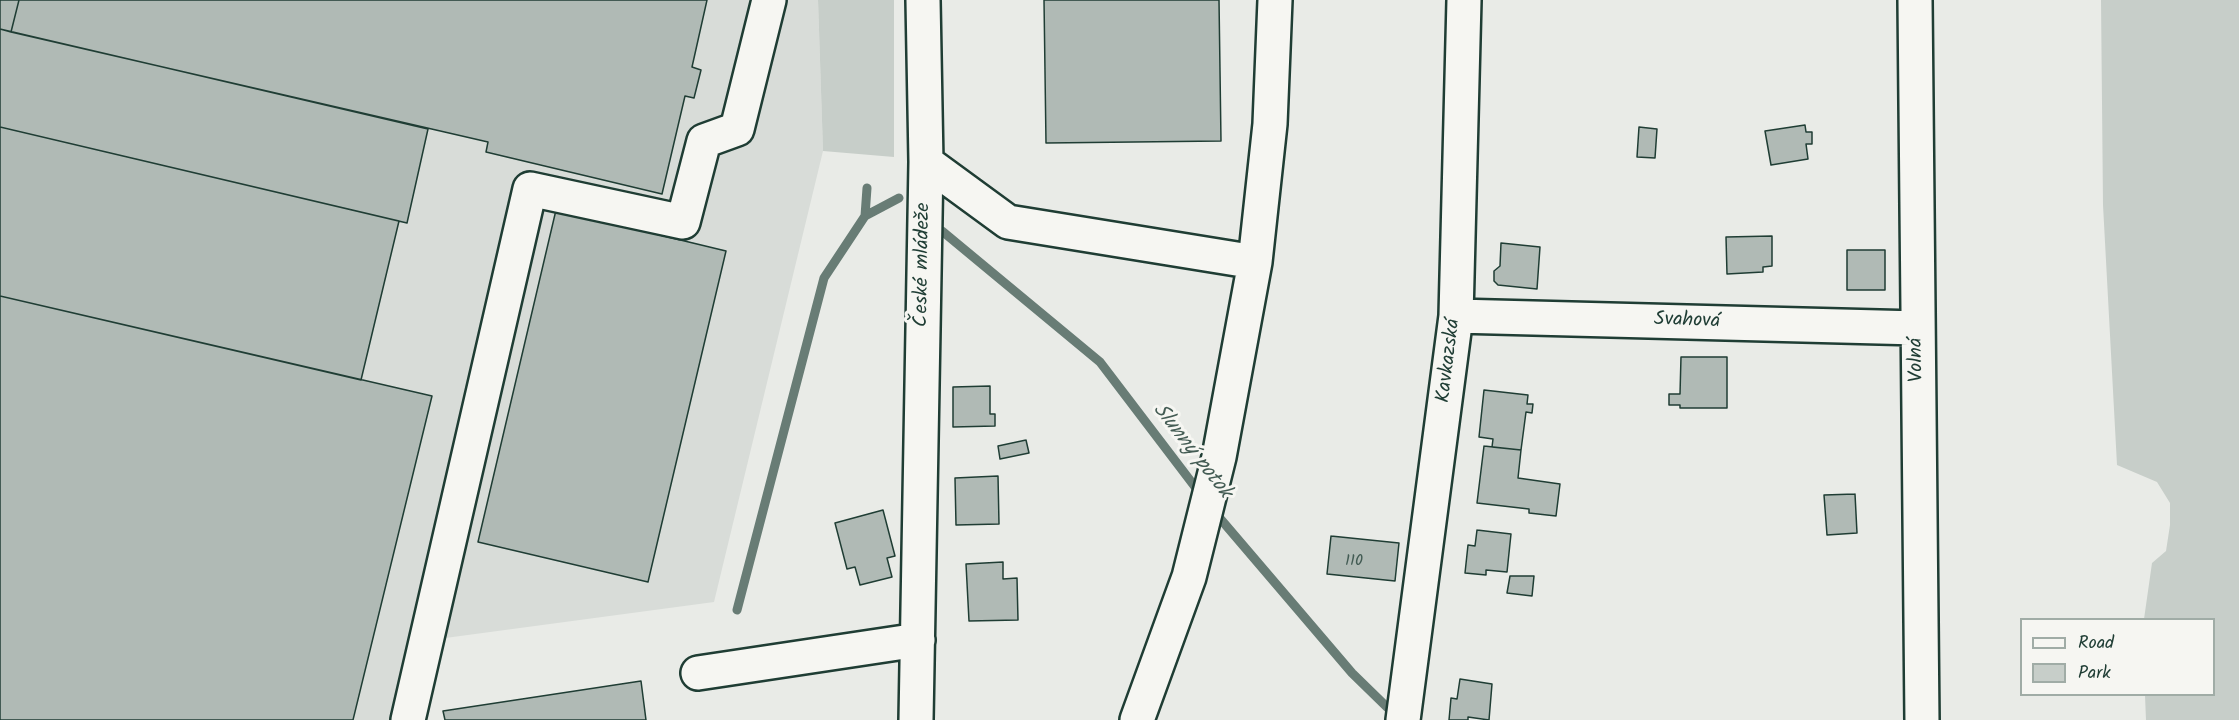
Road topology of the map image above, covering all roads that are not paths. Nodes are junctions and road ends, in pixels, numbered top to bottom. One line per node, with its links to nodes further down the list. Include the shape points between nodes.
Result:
1 (769, 0): 12 (street, via 737,129 705,141 683,222 530,189)
2 (923, 0): 6 (street)
3 (1275, 0): 7 (street, via 1270,124)
4 (1464, 0): 8 (street, Kavkazská)
5 (1915, 0): 9 (street, Volná)
6 (926, 162): 7 (street, České mládeže, via 1008,222); 10 (street, České mládeže)
7 (1255, 262): 14 (street, via 1219,457 1198,545)
8 (1456, 316): 9 (street, Svahová); 15 (street, Kavkazská)
9 (1918, 328): 16 (street, Volná)
10 (918, 640): 11 (street); 13 (street, České mládeže)
11 (698, 673)
12 (408, 720)
13 (916, 720)
14 (1137, 720)
15 (1403, 720)
16 (1922, 720)

